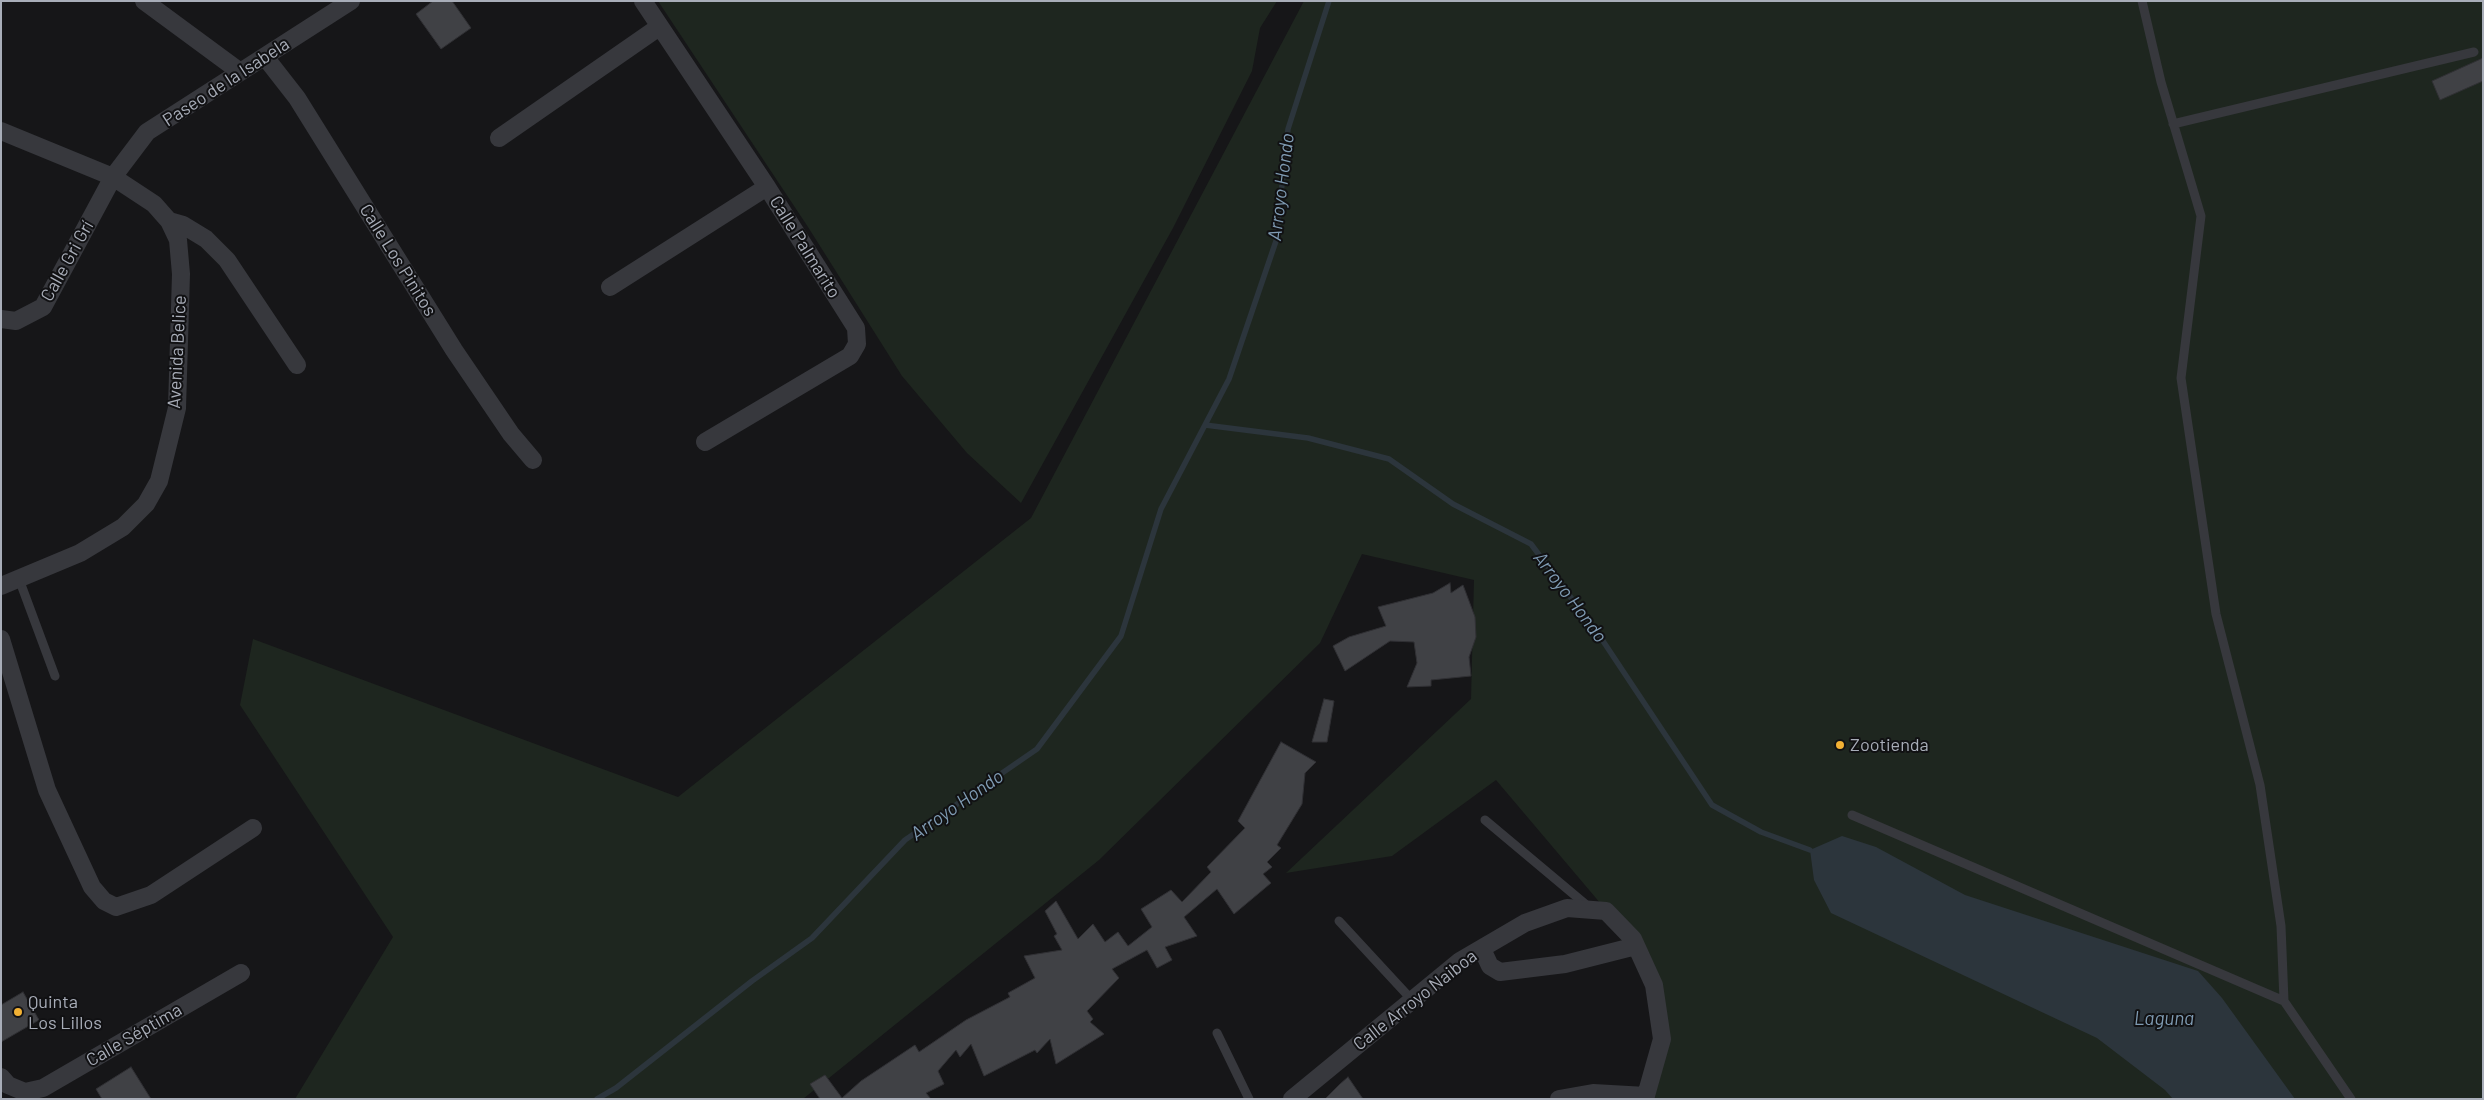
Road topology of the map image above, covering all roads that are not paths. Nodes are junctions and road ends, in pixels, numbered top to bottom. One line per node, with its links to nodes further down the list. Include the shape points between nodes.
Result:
1 (144, 1): 8 (street)
2 (352, 1): 7 (street, Paseo de la Isabela)
3 (642, 1): 5 (street, Calle Palmarito)
4 (2142, 1): 9 (lane)
5 (659, 26): 11 (street); 13 (street, Calle Palmarito)
6 (2474, 52): 9 (lane)
7 (265, 57): 8 (street, Paseo de la Isabela); 19 (street, Calle Los Pinitos, via 297,98 459,357 511,434)
8 (239, 72): 12 (street, Paseo de la Isabela, via 147,132)
9 (2173, 124): 33 (lane, via 2200,216 2181,378 2216,614 2260,785 2281,926)
10 (1, 131): 12 (street, Avenida Belice)
11 (500, 138)
12 (113, 177): 14 (street, Avenida Belice, via 154,204); 16 (street, Calle Gri Grí, via 43,307 16,321)
13 (767, 187): 15 (street); 18 (street, Calle Palmarito, via 856,328 857,344 850,356)
14 (168, 221): 17 (street, via 196,232 227,260); 20 (street, Avenida Belice, via 178,240 181,274 177,398 159,481 146,504 123,528 80,553)
15 (610, 287)
16 (1, 319)
17 (297, 365)
18 (705, 442)
19 (534, 460)
20 (19, 579): 21 (street, Avenida Belice); 23 (lane)
21 (1, 586)
22 (1, 639): 26 (street, via 47,790 92,887 104,901 116,907 151,895)
23 (55, 676)
24 (1852, 814): 33 (lane)
25 (1485, 820): 27 (lane)
26 (253, 828)
27 (1599, 910): 29 (street, via 1633,938); 30 (street, Calle Arroyo Naiboa, via 1567,908 1525,923)
28 (1339, 921): 32 (lane)
29 (1636, 946): 30 (street, via 1565,964 1500,972 1490,966); 36 (street, via 1654,985 1662,1039)
30 (1482, 948): 32 (street, Calle Arroyo Naiboa, via 1460,961)
31 (241, 973): 35 (street, Calle Séptima, via 43,1088 25,1092 8,1085)
32 (1412, 1000): 38 (street, Calle Arroyo Naiboa)
33 (2284, 1001): 40 (lane)
34 (1216, 1033): 37 (lane)
35 (1, 1077)
36 (1645, 1098): 39 (street, via 1593,1092)
37 (1249, 1099)
38 (1292, 1099)
39 (1559, 1099)
40 (2351, 1099)

